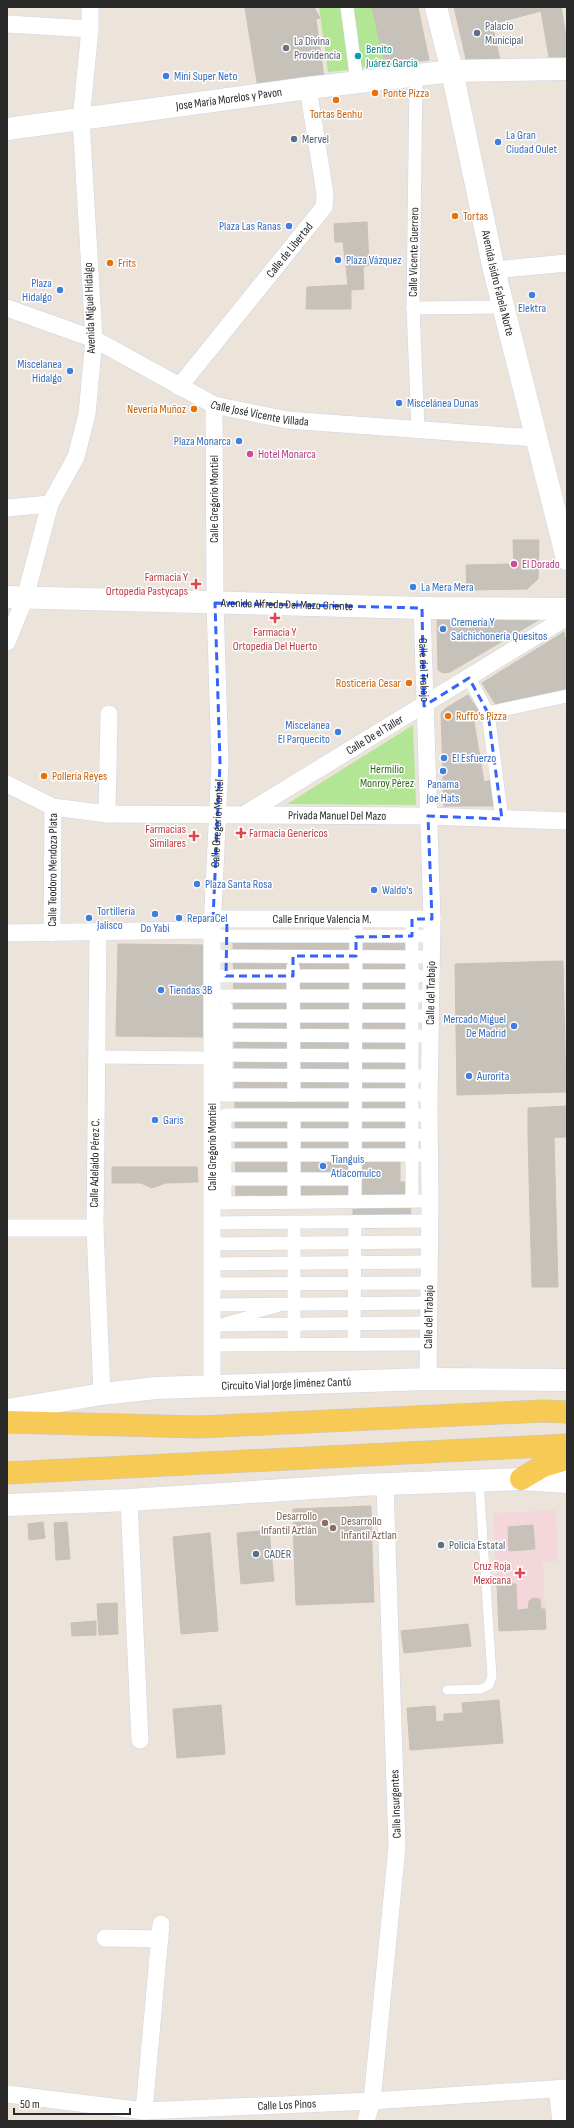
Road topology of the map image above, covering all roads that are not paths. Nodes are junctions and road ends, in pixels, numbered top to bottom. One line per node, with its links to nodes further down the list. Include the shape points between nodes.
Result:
1 (90, 7): 5 (street, Avenida Miguel Hidalgo)
2 (347, 7): 9 (street)
3 (436, 7): 7 (street, Avenida Isidro Fabela Norte)
4 (7, 24): 5 (street)
5 (90, 29): 11 (street, Avenida Miguel Hidalgo)
6 (567, 69): 7 (street, Jose Maria Morelos y Pavon)
7 (452, 71): 8 (street, Jose Maria Morelos y Pavon); 14 (street, Avenida Isidro Fabela Norte)
8 (416, 76): 9 (street, Jose Maria Morelos y Pavon); 17 (street, Calle Vicente Guerrero)
9 (357, 82): 10 (street, Jose Maria Morelos y Pavon)
10 (308, 88): 11 (street, Jose Maria Morelos y Pavon); 19 (street, Calle de Libertad, via 325,194 324,207)
11 (81, 120): 12 (street, Jose Maria Morelos y Pavon); 18 (street, Avenida Miguel Hidalgo)
12 (7, 129)
13 (567, 263): 14 (street)
14 (494, 270): 15 (street, Avenida Isidro Fabela Norte)
15 (503, 307): 17 (street); 22 (street, Avenida Isidro Fabela Norte)
16 (7, 308): 18 (street, Calle José Vicente Villada)
17 (413, 308): 21 (street, Calle Vicente Guerrero)
18 (94, 339): 19 (street, Calle José Vicente Villada); 23 (street, Avenida Miguel Hidalgo, via 87,414 76,456)
19 (179, 387): 20 (street, Calle José Vicente Villada)
20 (214, 404): 21 (street, Calle José Vicente Villada, via 287,420); 27 (street, Calle Gregorio Montiel)
21 (418, 429): 22 (street, Calle José Vicente Villada)
22 (535, 438): 25 (street, Avenida Isidro Fabela Norte)
23 (50, 504): 24 (street); 26 (street, Avenida Miguel Hidalgo)
24 (7, 508)
25 (567, 558)
26 (16, 597): 27 (street, Avenida Alfredo Del Mazo Oriente); 31 (street, Avenida Miguel Hidalgo)
27 (215, 603): 28 (street, Avenida Alfredo Del Mazo Oriente); 40 (street, Calle Gregorio Montiel, via 220,763)
28 (422, 608): 29 (street, Avenida Alfredo Del Mazo Oriente); 34 (street, Calle del Trabajo)
29 (567, 609)
30 (567, 617): 32 (street, Calle De el Taller)
31 (7, 642)
32 (469, 678): 34 (street, Calle De el Taller); 35 (street)
33 (567, 696): 35 (street)
34 (424, 706): 41 (street, Calle De el Taller); 42 (street, Calle del Trabajo)
35 (488, 713): 43 (street)
36 (108, 714): 39 (street)
37 (7, 784): 38 (street, Privada Manuel Del Mazo)
38 (53, 807): 39 (street, Privada Manuel Del Mazo); 52 (street, Calle Teodoro Mendoza Plata)
39 (107, 814): 40 (street, Privada Manuel Del Mazo)
40 (218, 814): 41 (street, Privada Manuel Del Mazo); 49 (street, Calle Gregorio Montiel)
41 (244, 815): 42 (street, Privada Manuel Del Mazo)
42 (428, 816): 43 (street, Privada Manuel Del Mazo); 48 (street, Calle del Trabajo)
43 (502, 819): 44 (street, Privada Manuel Del Mazo)
44 (567, 821)
45 (293, 919): 46 (street, Calle Enrique Valencia M.); 49 (street, Calle Enrique Valencia M.); 53 (street)
46 (356, 919): 47 (street, Calle Enrique Valencia M.); 54 (street)
47 (412, 919): 48 (street, Calle Enrique Valencia M.); 55 (street)
48 (432, 919): 56 (street, Calle del Trabajo)
49 (218, 928): 50 (street, Calle Enrique Valencia M.); 53 (street); 57 (street, Calle Gregorio Montiel)
50 (98, 932): 52 (street, Calle Enrique Valencia M.); 86 (street, Calle Adelaido Pérez C.)
51 (7, 933): 52 (street, Calle Enrique Valencia M.)
52 (52, 933)
53 (293, 936): 54 (street); 58 (street)
54 (356, 936): 55 (street); 59 (street)
55 (412, 936): 56 (street); 60 (street)
56 (431, 936): 61 (street, Calle del Trabajo)
57 (219, 956): 58 (street); 62 (street, Calle Gregorio Montiel)
58 (293, 956): 59 (street); 63 (street)
59 (356, 956): 60 (street); 64 (street)
60 (412, 956): 61 (street); 65 (street)
61 (431, 956): 66 (street, Calle del Trabajo)
62 (219, 976): 63 (street); 67 (street, Calle Gregorio Montiel)
63 (293, 976): 64 (street); 68 (street)
64 (356, 976): 65 (street); 69 (street)
65 (412, 976): 66 (street); 70 (street)
66 (431, 976): 71 (street, Calle del Trabajo)
67 (219, 996): 68 (street); 72 (street, Calle Gregorio Montiel)
68 (294, 996): 69 (street); 73 (street)
69 (356, 996): 70 (street); 74 (street)
70 (412, 996): 71 (street); 75 (street)
71 (431, 996): 76 (street, Calle del Trabajo)
72 (219, 1016): 73 (street); 77 (street, Calle Gregorio Montiel)
73 (293, 1016): 74 (street); 78 (street)
74 (356, 1016): 75 (street); 79 (street)
75 (412, 1016): 76 (street); 80 (street)
76 (430, 1016): 81 (street, Calle del Trabajo)
77 (219, 1035): 78 (street); 83 (street, Calle Gregorio Montiel)
78 (293, 1036): 79 (street); 82 (street)
79 (356, 1036): 80 (street); 84 (street)
80 (412, 1036): 81 (street); 85 (street)
81 (430, 1036): 91 (street, Calle del Trabajo)
82 (294, 1055): 83 (street); 84 (street); 88 (street)
83 (217, 1056): 86 (street); 87 (street, Calle Gregorio Montiel)
84 (356, 1056): 85 (street); 89 (street)
85 (412, 1056): 90 (street)
86 (97, 1057): 123 (street, Calle Adelaido Pérez C.)
87 (219, 1075): 88 (street); 92 (street, Calle Gregorio Montiel)
88 (294, 1075): 89 (street); 93 (street)
89 (356, 1075): 90 (street); 94 (street)
90 (412, 1076): 91 (street); 95 (street)
91 (430, 1076): 96 (street, Calle del Trabajo)
92 (219, 1095): 93 (street); 101 (street, Calle Gregorio Montiel)
93 (294, 1095): 94 (street)
94 (356, 1095): 95 (street); 98 (street)
95 (412, 1095): 96 (street); 99 (street)
96 (429, 1095): 100 (street, Calle del Trabajo)
97 (294, 1115): 98 (street); 101 (street, via 225,1115); 102 (street)
98 (355, 1115): 99 (street); 103 (street)
99 (412, 1115): 100 (street); 104 (street)
100 (429, 1115): 105 (street, Calle del Trabajo)
101 (219, 1135): 102 (street); 106 (street); 117 (street, Calle Gregorio Montiel)
102 (294, 1135): 103 (street); 107 (street)
103 (355, 1135): 104 (street); 108 (street)
104 (412, 1135): 105 (street); 113 (street)
105 (429, 1135): 109 (street, Calle del Trabajo)
106 (225, 1155): 107 (street); 112 (street)
107 (294, 1155): 108 (street); 110 (street)
108 (355, 1155): 109 (street); 111 (street)
109 (429, 1155): 114 (street, Calle del Trabajo)
110 (294, 1179): 111 (street); 112 (street); 115 (street)
111 (355, 1179): 116 (street)
112 (225, 1180): 117 (street)
113 (412, 1201): 114 (street); 116 (street)
114 (430, 1201): 118 (street, Calle del Trabajo)
115 (294, 1202): 116 (street); 117 (street)
116 (355, 1202)
117 (219, 1203): 121 (street, Calle Gregorio Montiel)
118 (430, 1221): 119 (street); 125 (street, Calle del Trabajo)
119 (355, 1222): 120 (street); 124 (street)
120 (294, 1223): 121 (street); 126 (street)
121 (212, 1224): 127 (street, Calle Gregorio Montiel)
122 (7, 1228): 123 (street)
123 (95, 1228): 151 (street, Calle Adelaido Pérez C.)
124 (355, 1242): 125 (street); 126 (street); 130 (street)
125 (429, 1242): 128 (street, Calle del Trabajo)
126 (294, 1243): 127 (street); 129 (street)
127 (212, 1244): 131 (street, Calle Gregorio Montiel)
128 (429, 1262): 130 (street); 133 (street, Calle del Trabajo)
129 (294, 1263): 130 (street); 131 (street); 135 (street)
130 (355, 1263): 132 (street)
131 (212, 1264): 134 (street, Calle Gregorio Montiel)
132 (354, 1283): 133 (street); 135 (street); 138 (street)
133 (429, 1283): 136 (street, Calle del Trabajo)
134 (212, 1284): 135 (street); 139 (street, Calle Gregorio Montiel)
135 (294, 1284): 137 (street)
136 (429, 1303): 138 (street); 142 (street, Calle del Trabajo)
137 (294, 1304): 138 (street); 139 (street); 140 (street); 143 (lane)
138 (354, 1304): 141 (street)
139 (212, 1305): 143 (street, Calle Gregorio Montiel)
140 (294, 1324): 141 (street); 143 (street); 147 (street)
141 (354, 1324): 142 (street); 144 (street)
142 (429, 1324): 143 (lane); 145 (street, Calle del Trabajo)
143 (212, 1325): 146 (street, Calle Gregorio Montiel)
144 (354, 1344): 145 (street); 147 (street)
145 (428, 1344): 148 (street, Calle del Trabajo)
146 (212, 1345): 147 (street); 150 (street, Calle Gregorio Montiel)
147 (294, 1345)
148 (428, 1379): 149 (street, Circuito Vial Jorge Jiménez Cantú); 150 (street, Circuito Vial Jorge Jiménez Cantú)
149 (567, 1380)
150 (212, 1386): 151 (street, Circuito Vial Jorge Jiménez Cantú)
151 (102, 1394): 152 (street, Circuito Vial Jorge Jiménez Cantú)
152 (7, 1410)
153 (567, 1412): 154 (main road, via 535,1411 199,1427)
154 (7, 1422)
155 (567, 1445): 157 (main road)
156 (567, 1459): 158 (main road, via 543,1466)
157 (7, 1473)
158 (521, 1479): 159 (street); 160 (street)
159 (479, 1480): 161 (street); 164 (lane, via 492,1676 489,1685 481,1689)
160 (567, 1482)
161 (385, 1484): 162 (street); 169 (street, Calle Insurgentes, via 397,1847)
162 (129, 1500): 163 (street); 165 (street)
163 (7, 1505)
164 (447, 1690)
165 (140, 1740)
166 (105, 1938): 170 (street, via 161,1932)
167 (562, 2089): 169 (street, Calle Los Pinos); 172 (street)
168 (7, 2094): 170 (street, Calle Los Pinos)
169 (372, 2101): 170 (street, Calle Los Pinos); 171 (street, Calle Insurgentes)
170 (144, 2111)
171 (366, 2121)
172 (561, 2121)

